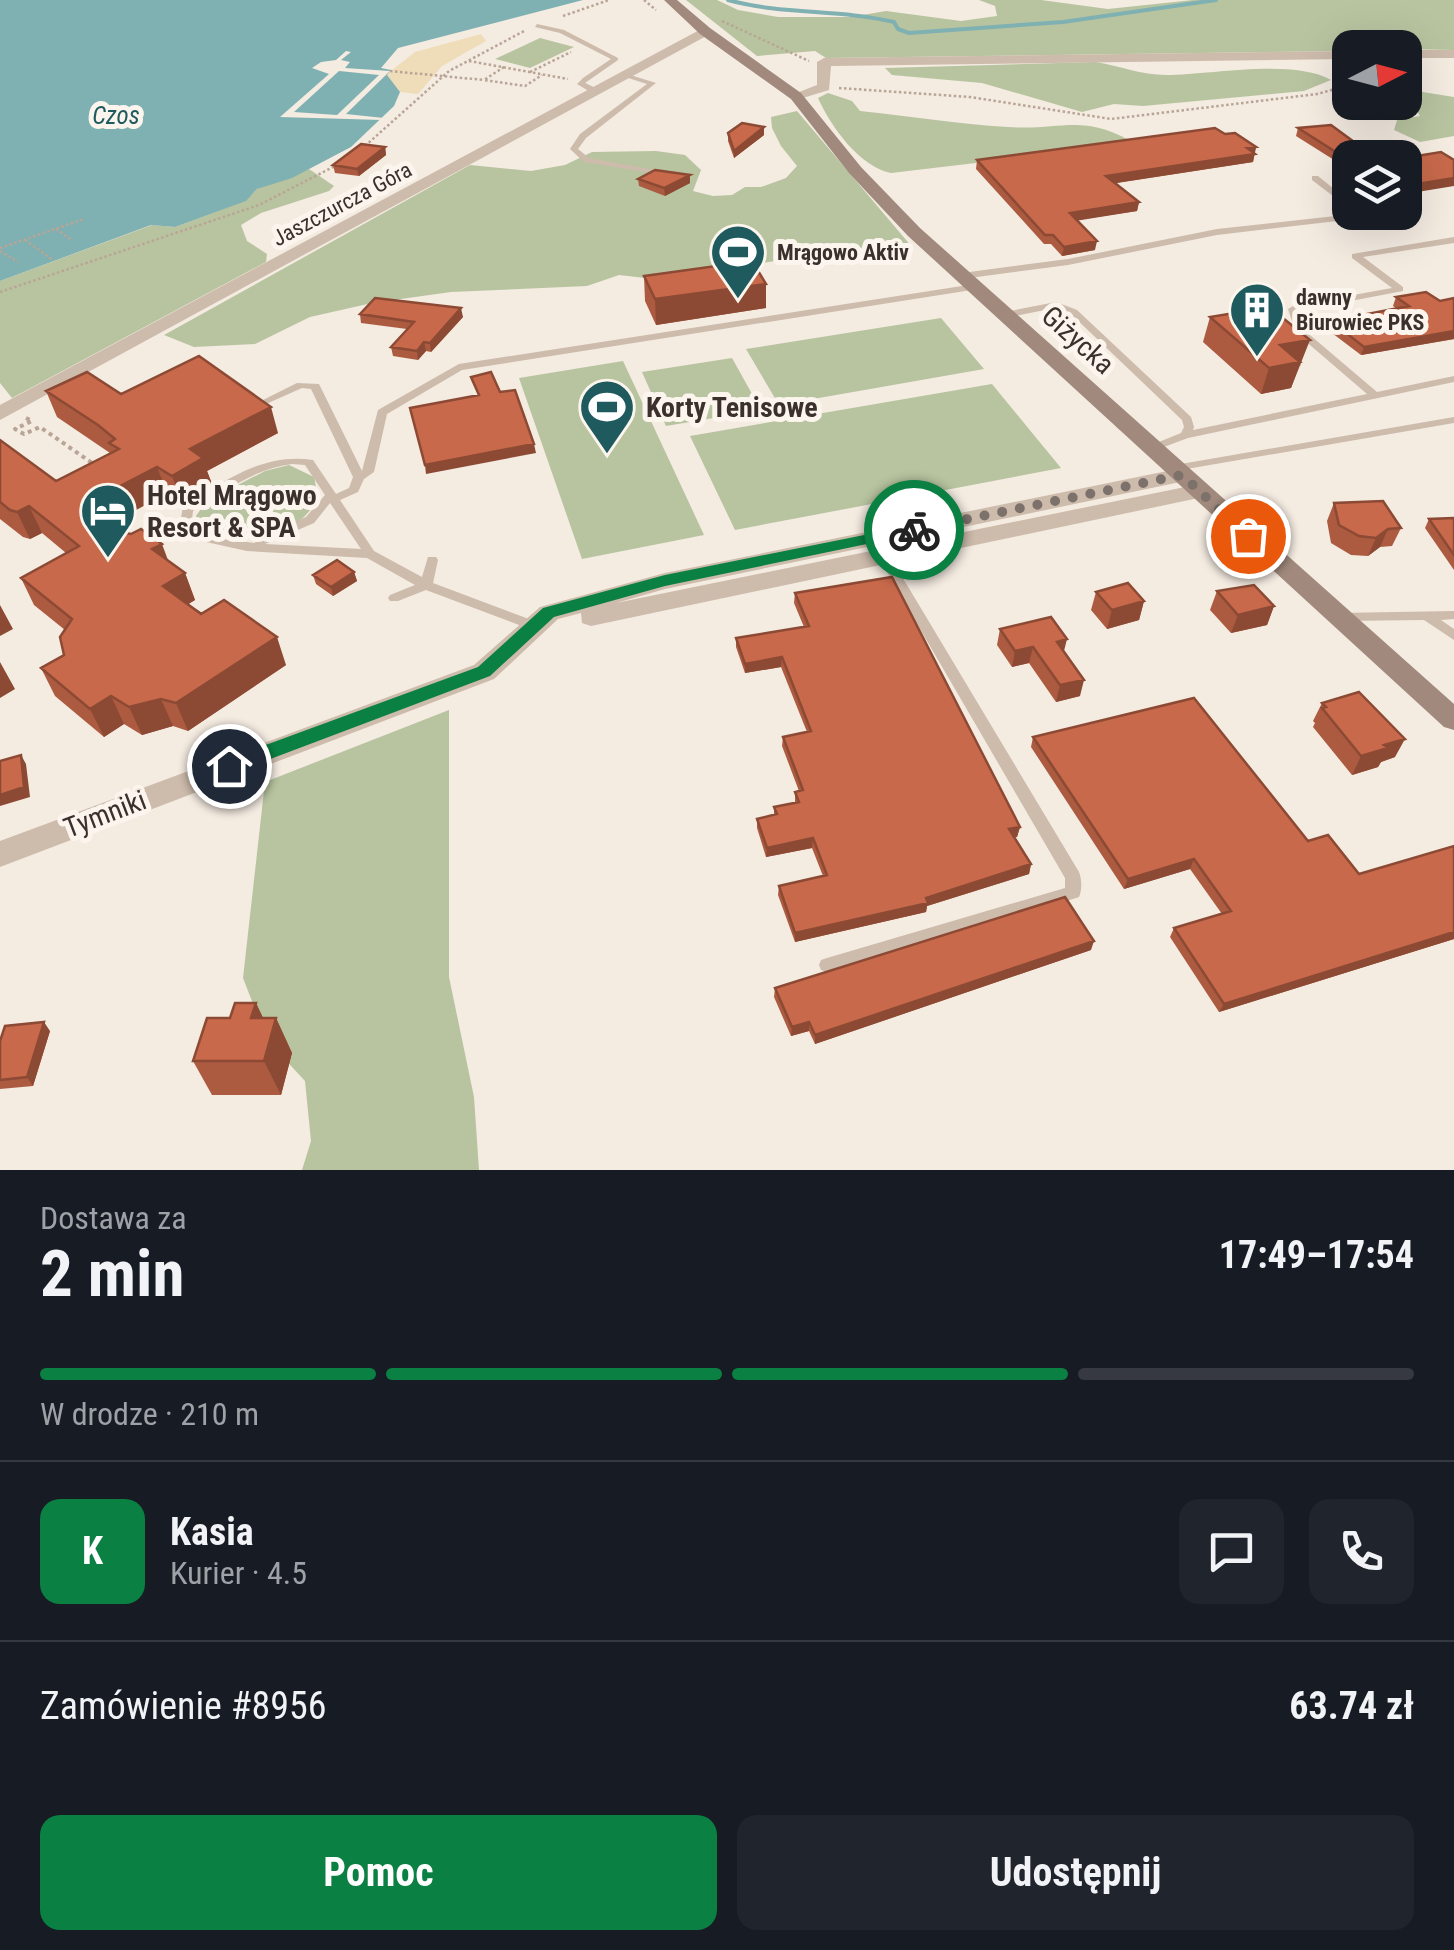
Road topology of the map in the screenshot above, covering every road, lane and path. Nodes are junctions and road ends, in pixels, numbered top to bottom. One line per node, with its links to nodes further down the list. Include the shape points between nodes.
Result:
1 (670, 0): 4 (street, Giżycka)
2 (710, 15): 10 (path, via 774,47)
3 (537, 26): 5 (lane)
4 (704, 31): 16 (street, Jaszczurcza Góra); 21 (street, Giżycka)
5 (588, 44): 13 (path); 18 (lane, via 616,59)
6 (1422, 54): 7 (street)
7 (1454, 54)
8 (1332, 55): 10 (street)
9 (467, 60): 11 (path)
10 (824, 62): 19 (street)
11 (504, 67): 13 (path); 17 (path)
12 (390, 71): 14 (path)
13 (530, 72): 15 (path)
14 (446, 74): 17 (path); 22 (path)
15 (542, 74): 17 (path, via 525,86); 18 (path)
16 (624, 75): 18 (street, Jaszczurcza Góra); 24 (lane, via 652,83 574,149 588,160)
17 (484, 80)
18 (589, 86): 42 (street, Jaszczurcza Góra)
19 (824, 86): 20 (path, via 970,97 1111,119); 21 (street)
20 (1332, 90)
21 (796, 96): 36 (street, Giżycka, via 855,170)
22 (355, 153)
23 (342, 162): 37 (path, via 259,205)
24 (678, 176)
25 (1315, 178): 26 (lane)
26 (1332, 193)
27 (1332, 217): 36 (lane, via 1217,232)
28 (84, 219): 29 (path)
29 (56, 229): 30 (path); 31 (path)
30 (25, 240): 33 (path); 34 (path)
31 (72, 240)
32 (1454, 240): 40 (lane, via 1355,256 1400,289 1293,308 1299,331)
33 (0, 250): 35 (path)
34 (53, 260)
35 (18, 262)
36 (968, 281): 38 (street, Giżycka); 48 (lane, via 459,367 382,412 368,472)
37 (0, 292)
38 (1005, 314): 45 (lane, via 1056,305 1074,312 1187,418); 46 (street, Giżycka)
39 (1454, 379): 40 (lane)
40 (1375, 396): 45 (lane)
41 (266, 401): 48 (lane, via 315,386)
42 (0, 414)
43 (30, 420): 47 (path, via 15,429 24,434 40,427)
44 (1454, 420): 49 (lane)
45 (1185, 436): 46 (lane)
46 (1152, 448): 49 (street, Giżycka)
47 (98, 467)
48 (359, 477): 50 (lane, via 354,490)
49 (1185, 478): 53 (street); 59 (street, Giżycka); 60 (street, Tymniki, via 665,580 548,612)
50 (332, 497): 51 (lane, via 310,520); 51 (lane, via 309,462 278,460 187,509 185,530); 52 (lane)
51 (250, 544): 52 (lane)
52 (370, 554): 55 (lane)
53 (883, 555): 60 (street); 64 (lane, via 1074,877 1073,892)
54 (432, 560): 55 (lane)
55 (426, 585): 56 (lane); 60 (lane)
56 (394, 598)
57 (1454, 615): 58 (lane)
58 (1427, 616): 59 (lane); 61 (lane)
59 (1338, 617): 62 (street, Giżycka)
60 (532, 625): 63 (street, Tymniki, via 484,672)
61 (1454, 635)
62 (1454, 720)
63 (0, 854)
64 (827, 965)

